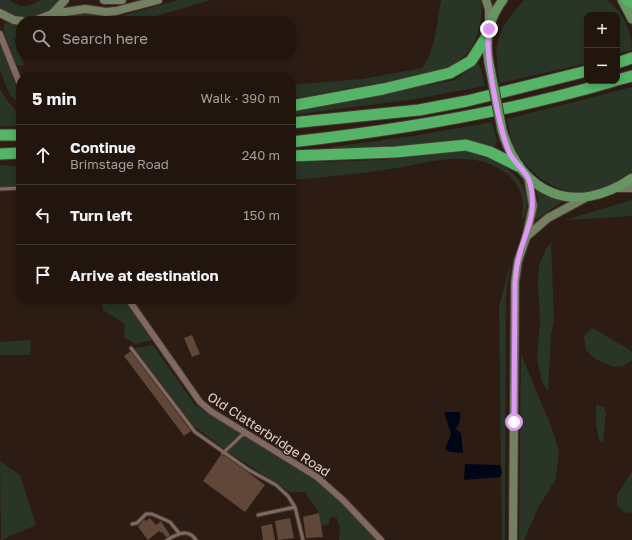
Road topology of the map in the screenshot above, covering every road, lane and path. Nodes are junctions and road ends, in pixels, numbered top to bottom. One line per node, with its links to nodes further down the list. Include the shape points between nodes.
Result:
1 (65, 0): 10 (main road)
2 (104, 0): 3 (main road)
3 (122, 0)
4 (158, 0): 10 (main road, via 116,11 80,9)
5 (486, 0): 15 (main road, via 489,9)
6 (503, 0): 15 (main road, via 495,12)
7 (622, 0): 13 (main road)
8 (627, 0): 9 (highway)
9 (632, 3)
10 (52, 14): 12 (main road)
11 (0, 15): 14 (main road)
12 (47, 16)
13 (632, 19)
14 (16, 20)
15 (488, 33): 24 (highway, via 471,61 450,73 375,91); 32 (main road, bridge, via 489,63 502,130)
16 (0, 34): 20 (street)
17 (632, 58): 18 (highway)
18 (620, 62)
19 (584, 72): 25 (highway, via 467,101 419,110)
20 (16, 74)
21 (632, 76): 22 (highway)
22 (620, 79)
23 (603, 84): 28 (highway, via 523,105 443,121 365,134)
24 (296, 105)
25 (296, 122)
26 (0, 135): 27 (highway)
27 (16, 135)
28 (296, 141)
29 (16, 153): 30 (highway)
30 (0, 154)
31 (296, 156): 32 (highway, via 389,153 466,145 490,152)
32 (518, 166): 33 (main road)
33 (528, 177): 39 (main road, via 556,194); 40 (main road, via 533,206)
34 (632, 178): 36 (main road)
35 (16, 187): 38 (lane)
36 (618, 188): 37 (main road); 39 (main road)
37 (632, 188)
38 (0, 189)
39 (585, 198): 40 (main road, via 548,218)
40 (526, 238): 53 (main road, via 518,261 515,282)
41 (131, 304): 43 (street, Old Clatterbridge Road, via 200,402)
42 (131, 348): 44 (lane, via 195,432)
43 (246, 433): 44 (lane); 52 (street, Old Clatterbridge Road, via 317,477)
44 (223, 452): 45 (lane, via 276,485)
45 (295, 507): 46 (lane); 51 (lane)
46 (258, 515)
47 (132, 524): 48 (lane, via 146,514 152,514 170,522)
48 (178, 533): 49 (lane); 50 (lane, via 188,534)
49 (167, 540)
50 (196, 540)
51 (303, 540)
52 (381, 540)
53 (513, 540)

